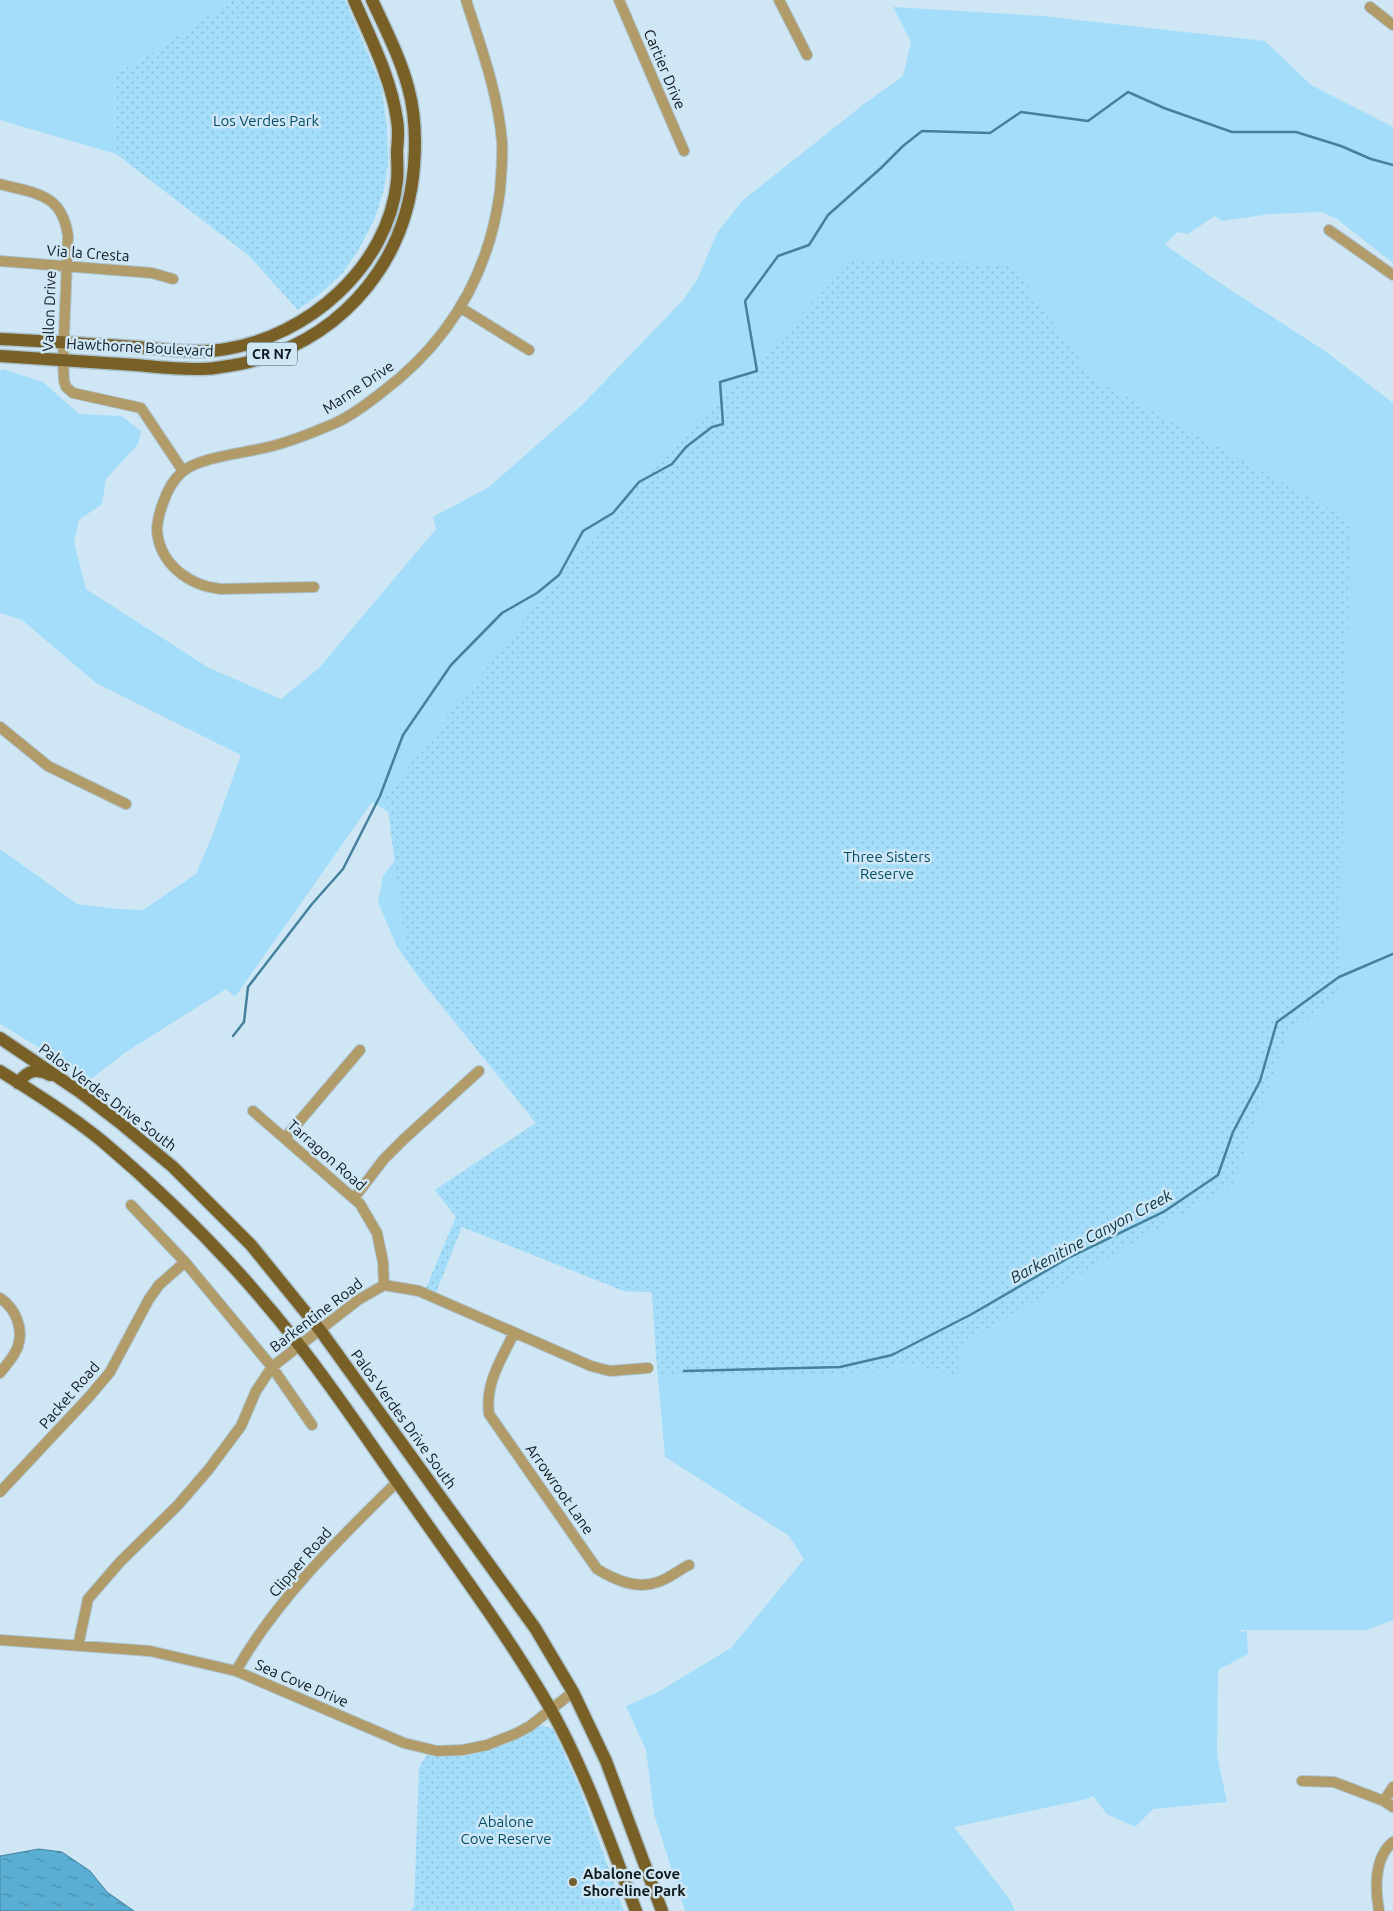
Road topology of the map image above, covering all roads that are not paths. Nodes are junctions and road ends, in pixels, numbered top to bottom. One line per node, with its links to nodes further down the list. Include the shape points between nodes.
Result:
1 (354, 0): 9 (main road, Hawthorne Boulevard / CR N7, via 392,96 398,122)
2 (372, 0): 12 (main road, Hawthorne Boulevard / CR N7, via 408,87 413,115 415,150)
3 (466, 0): 18 (street, Marne Drive, via 492,82 502,145 497,214 477,276)
4 (619, 0): 10 (street, Cartier Drive)
5 (779, 0): 8 (street)
6 (1370, 7): 7 (street)
7 (1393, 25)
8 (807, 55)
9 (398, 143): 12 (main road, via 408,150 405,195); 20 (main road, Hawthorne Boulevard / CR N7, via 397,181 390,212 378,241 345,287 299,323 261,341 225,349 182,350)
10 (684, 151)
11 (0, 184): 15 (street, Vallon Drive, via 42,195 62,211 68,236)
12 (408, 205): 23 (main road, Hawthorne Boulevard / CR N7, via 403,225 386,262 364,292 332,322 297,345 259,360 212,368)
13 (1329, 230): 16 (street)
14 (0, 261): 15 (street, Via la Cresta)
15 (66, 266): 17 (street, Via la Cresta, via 152,273); 20 (street, Vallon Drive)
16 (1393, 275)
17 (173, 279)
18 (461, 308): 21 (street); 24 (street, Marne Drive, via 417,363 372,400 337,422 305,436 200,462)
19 (0, 339): 20 (main road, Hawthorne Boulevard / CR N7)
20 (62, 342): 23 (street, Vallon Drive)
21 (529, 350)
22 (0, 356): 23 (main road, Hawthorne Boulevard / CR N7)
23 (63, 360): 24 (street, Vallon Drive, via 66,388 73,393 140,408)
24 (183, 471): 25 (street, Marne Drive, via 166,495 157,530 166,557 177,572 207,587)
25 (314, 587)
26 (0, 728): 27 (street, via 48,766)
27 (126, 804)
28 (0, 1038): 33 (main road, Palos Verdes Drive South)
29 (360, 1050): 35 (street)
30 (0, 1071): 32 (main road)
31 (479, 1071): 36 (street, via 384,1159)
32 (18, 1083): 33 (main road, via 24,1074 37,1070); 43 (main road, via 101,1141 190,1222)
33 (91, 1100): 41 (main road, Palos Verdes Drive South, via 173,1167 251,1245)
34 (253, 1111): 35 (street, Tarragon Road)
35 (285, 1138): 36 (street, Tarragon Road)
36 (354, 1198): 39 (street, Tarragon Road, via 377,1233)
37 (131, 1204): 38 (street)
38 (185, 1262): 44 (street); 49 (street, Packet Road, via 149,1298 110,1372)
39 (384, 1285): 41 (street, Barkentine Road, via 358,1300); 42 (street, Barkentine Road, via 419,1291)
40 (0, 1298): 46 (street, via 13,1310 20,1332 18,1347)
41 (320, 1330): 43 (street, Barkentine Road); 54 (main road, Palos Verdes Drive South, via 535,1628)
42 (514, 1334): 45 (street, Barkentine Road, via 610,1371); 50 (street, Arrowroot Lane, via 491,1380 487,1400 489,1414 597,1569 613,1579 638,1585 657,1582)
43 (300, 1346): 44 (street, Barkentine Road); 48 (main road)
44 (272, 1367): 47 (street); 52 (street, Barkentine Road, via 256,1391 241,1426 209,1469 88,1599)
45 (648, 1368)
46 (0, 1373)
47 (312, 1425)
48 (397, 1482): 53 (street, Clipper Road, via 337,1541 276,1611); 55 (main road, via 508,1642)
49 (0, 1492)
50 (689, 1565)
51 (0, 1640): 52 (street, Sea Cove Drive)
52 (78, 1646): 53 (street, Sea Cove Drive, via 150,1651)
53 (236, 1671): 55 (street, Sea Cove Drive, via 397,1740 437,1751 488,1745 530,1726)
54 (573, 1692): 55 (street, Sea Cove Drive); 61 (main road, Palos Verdes Drive South, via 606,1761)
55 (550, 1709): 60 (main road, via 584,1774)
56 (1302, 1781): 58 (street, via 1334,1782)
57 (1393, 1787): 58 (street)
58 (1389, 1804)
59 (1393, 1842): 62 (street, via 1382,1854 1379,1865)
60 (636, 1911)
61 (662, 1911)
62 (1378, 1911)

